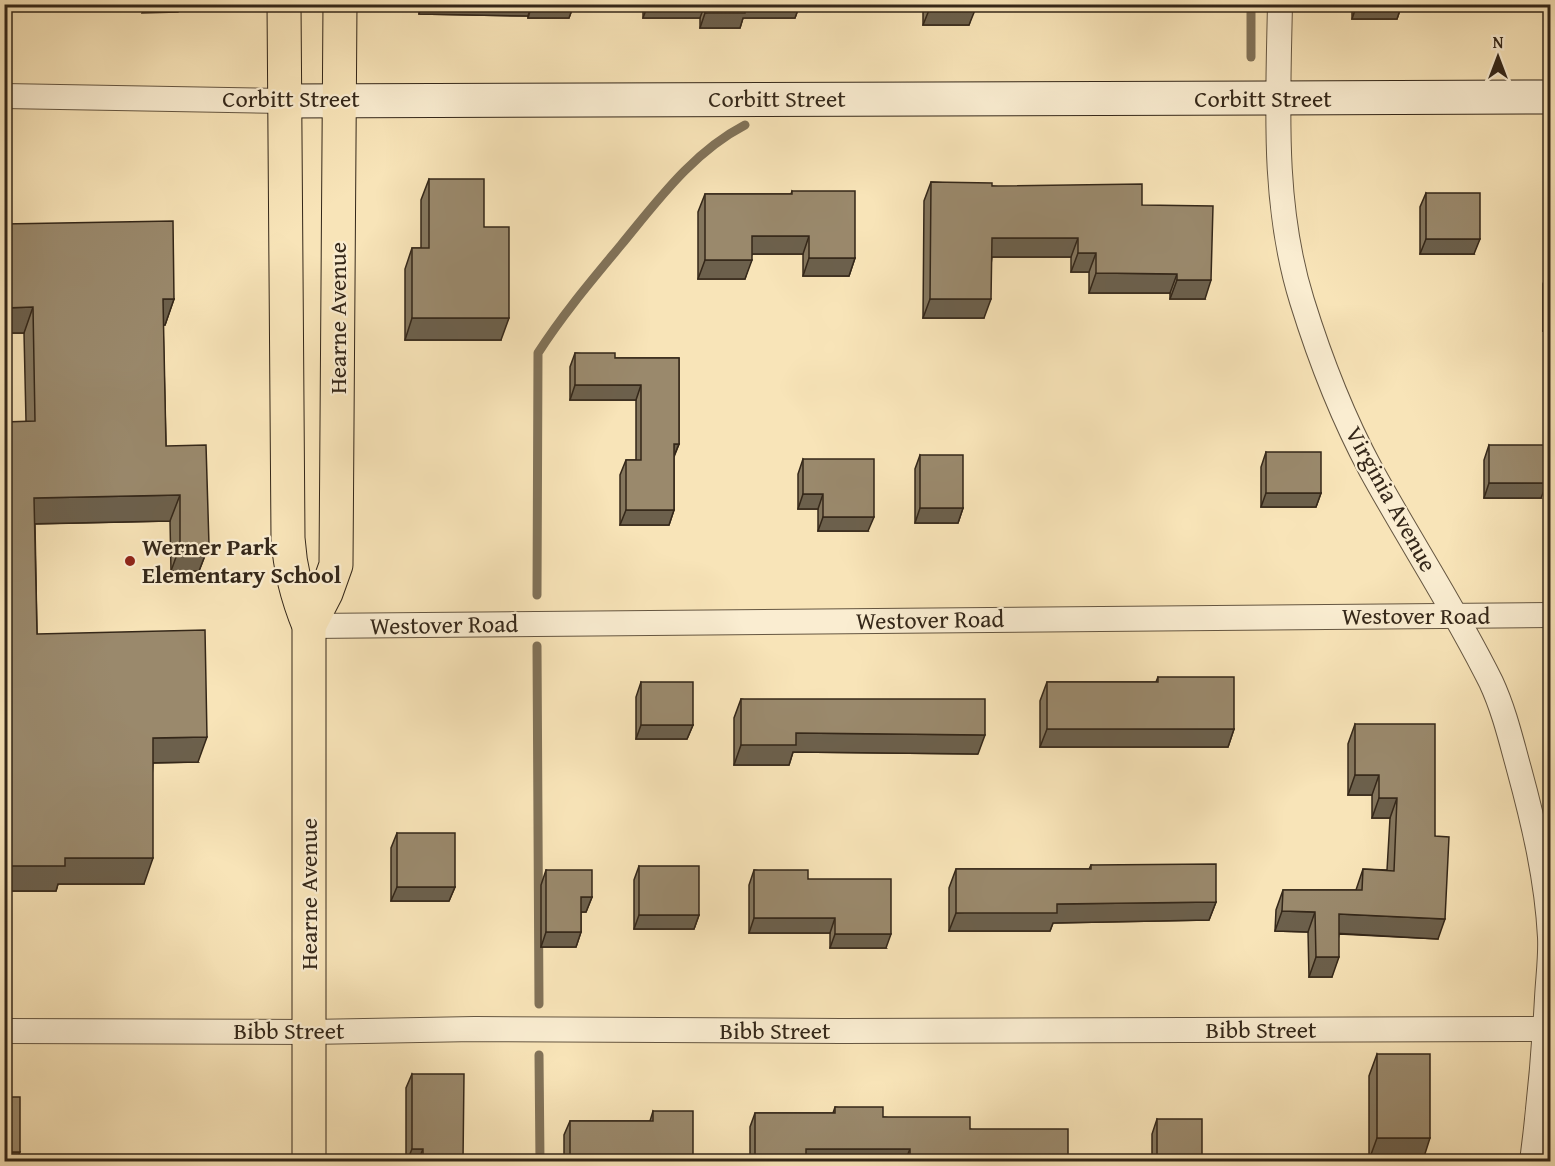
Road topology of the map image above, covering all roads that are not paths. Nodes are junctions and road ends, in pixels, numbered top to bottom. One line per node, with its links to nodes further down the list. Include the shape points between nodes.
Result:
1 (284, 4): 8 (main road, Hearne Avenue)
2 (340, 4): 6 (main road, Hearne Avenue)
3 (1280, 4): 7 (street, Virginia Avenue)
4 (4, 96): 8 (street, Corbitt Street)
5 (1551, 97): 7 (street, Corbitt Street)
6 (340, 99): 7 (street, Corbitt Street); 8 (street, Corbitt Street); 11 (main road, Hearne Avenue, via 336,565)
7 (1278, 99): 9 (street, Virginia Avenue, via 1278,150 1289,249 1317,347 1370,468)
8 (284, 101): 11 (main road, Hearne Avenue, via 288,538 290,567)
9 (1455, 615): 10 (street, Westover Road); 11 (street, Westover Road); 12 (street, Virginia Avenue, via 1500,705 1530,810 1546,885 1550,941)
10 (1551, 615)
11 (309, 626): 14 (main road, Hearne Avenue)
12 (1546, 1029): 14 (street, Bibb Street); 16 (street, Virginia Avenue)
13 (4, 1031): 14 (street, Bibb Street)
14 (309, 1032): 15 (main road, Hearne Avenue)
15 (309, 1161)
16 (1532, 1161)

